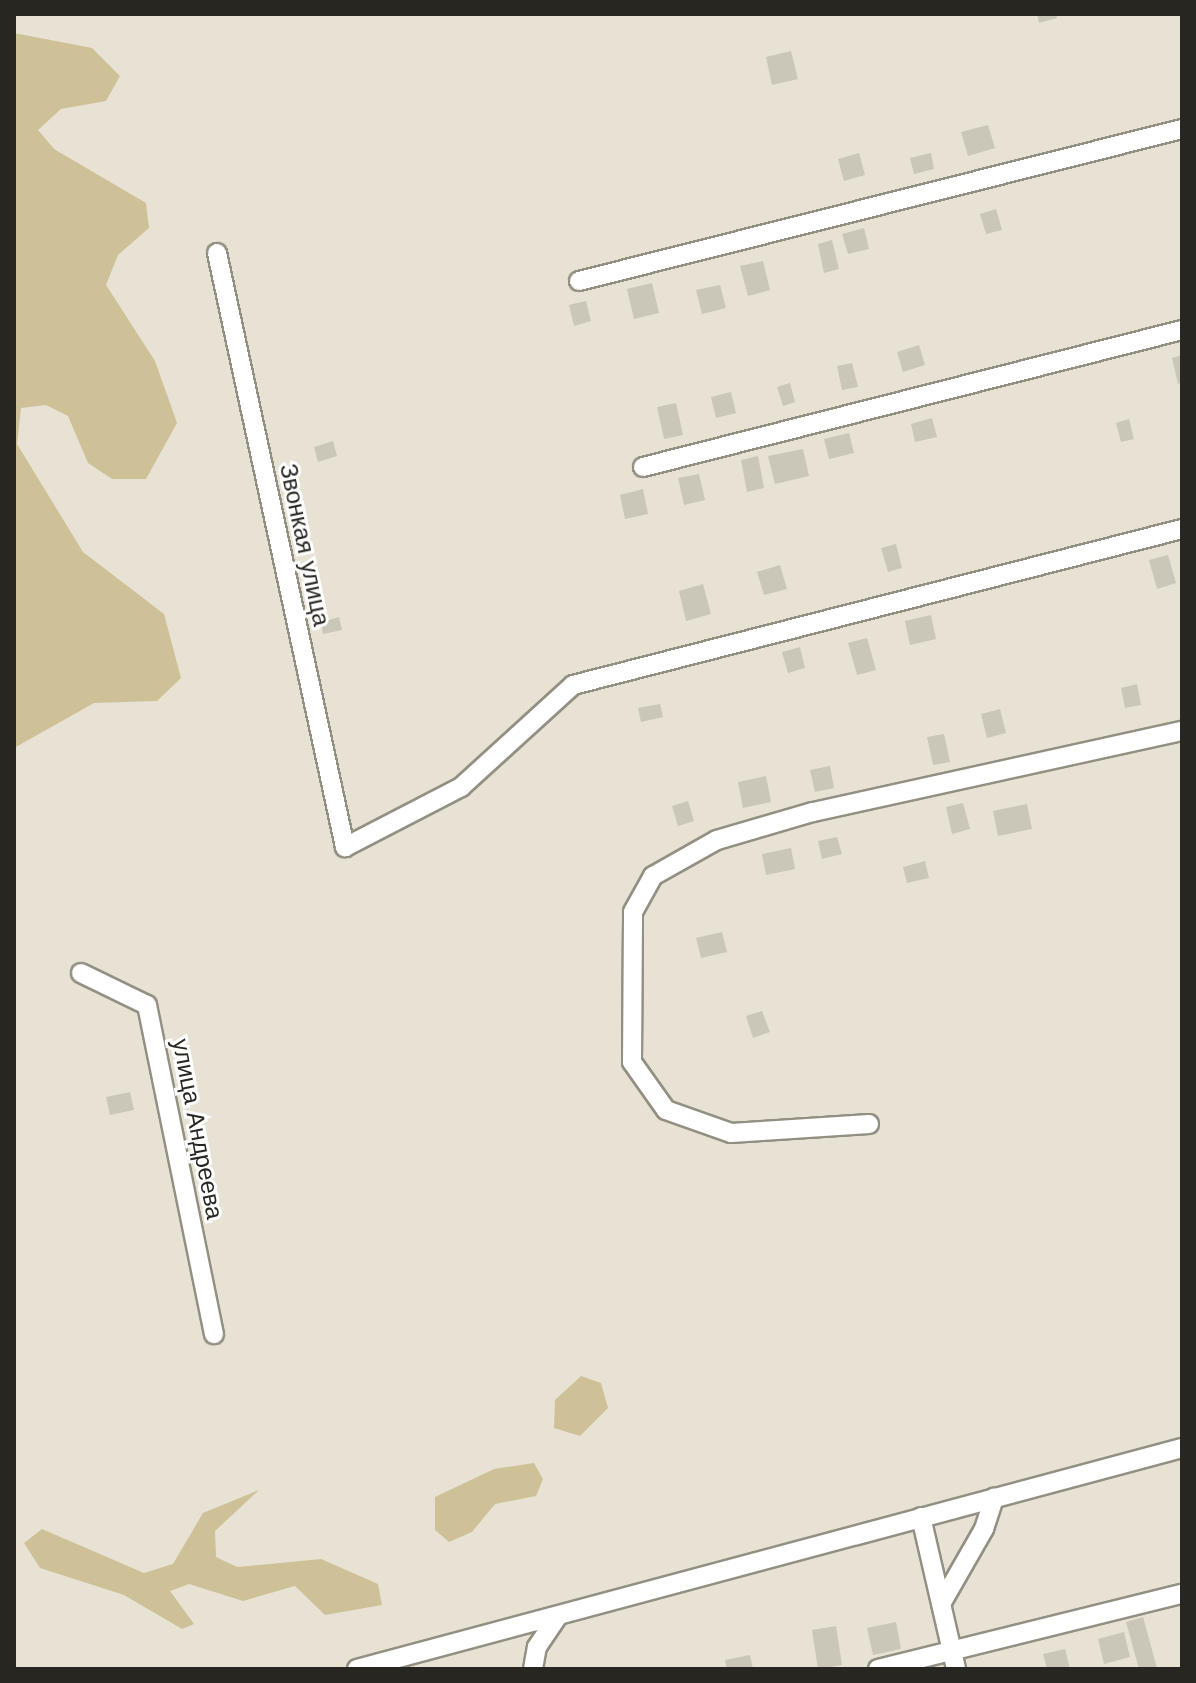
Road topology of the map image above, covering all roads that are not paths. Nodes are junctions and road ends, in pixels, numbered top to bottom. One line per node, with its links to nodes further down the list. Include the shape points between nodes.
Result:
1 (1182, 129): 3 (street)
2 (217, 253): 6 (street, Звонкая улица, via 345,847 461,787 573,685)
3 (579, 281)
4 (1182, 330): 5 (street)
5 (643, 467)
6 (1182, 529)
7 (1182, 731): 9 (street, via 813,812 717,840 653,876 633,912 632,1062 666,1110 731,1133)
8 (81, 973): 10 (street, улица Андреева, via 147,1005)
9 (869, 1124)
10 (214, 1334)
11 (1182, 1448): 12 (street)
12 (994, 1498): 13 (street); 15 (street, via 984,1529)
13 (921, 1517): 15 (street); 16 (street)
14 (1182, 1594): 17 (street)
15 (941, 1604): 17 (street)
16 (557, 1617): 18 (street); 19 (street, via 537,1647)
17 (954, 1660): 20 (street)
18 (357, 1669)
19 (533, 1669)
20 (878, 1669)

